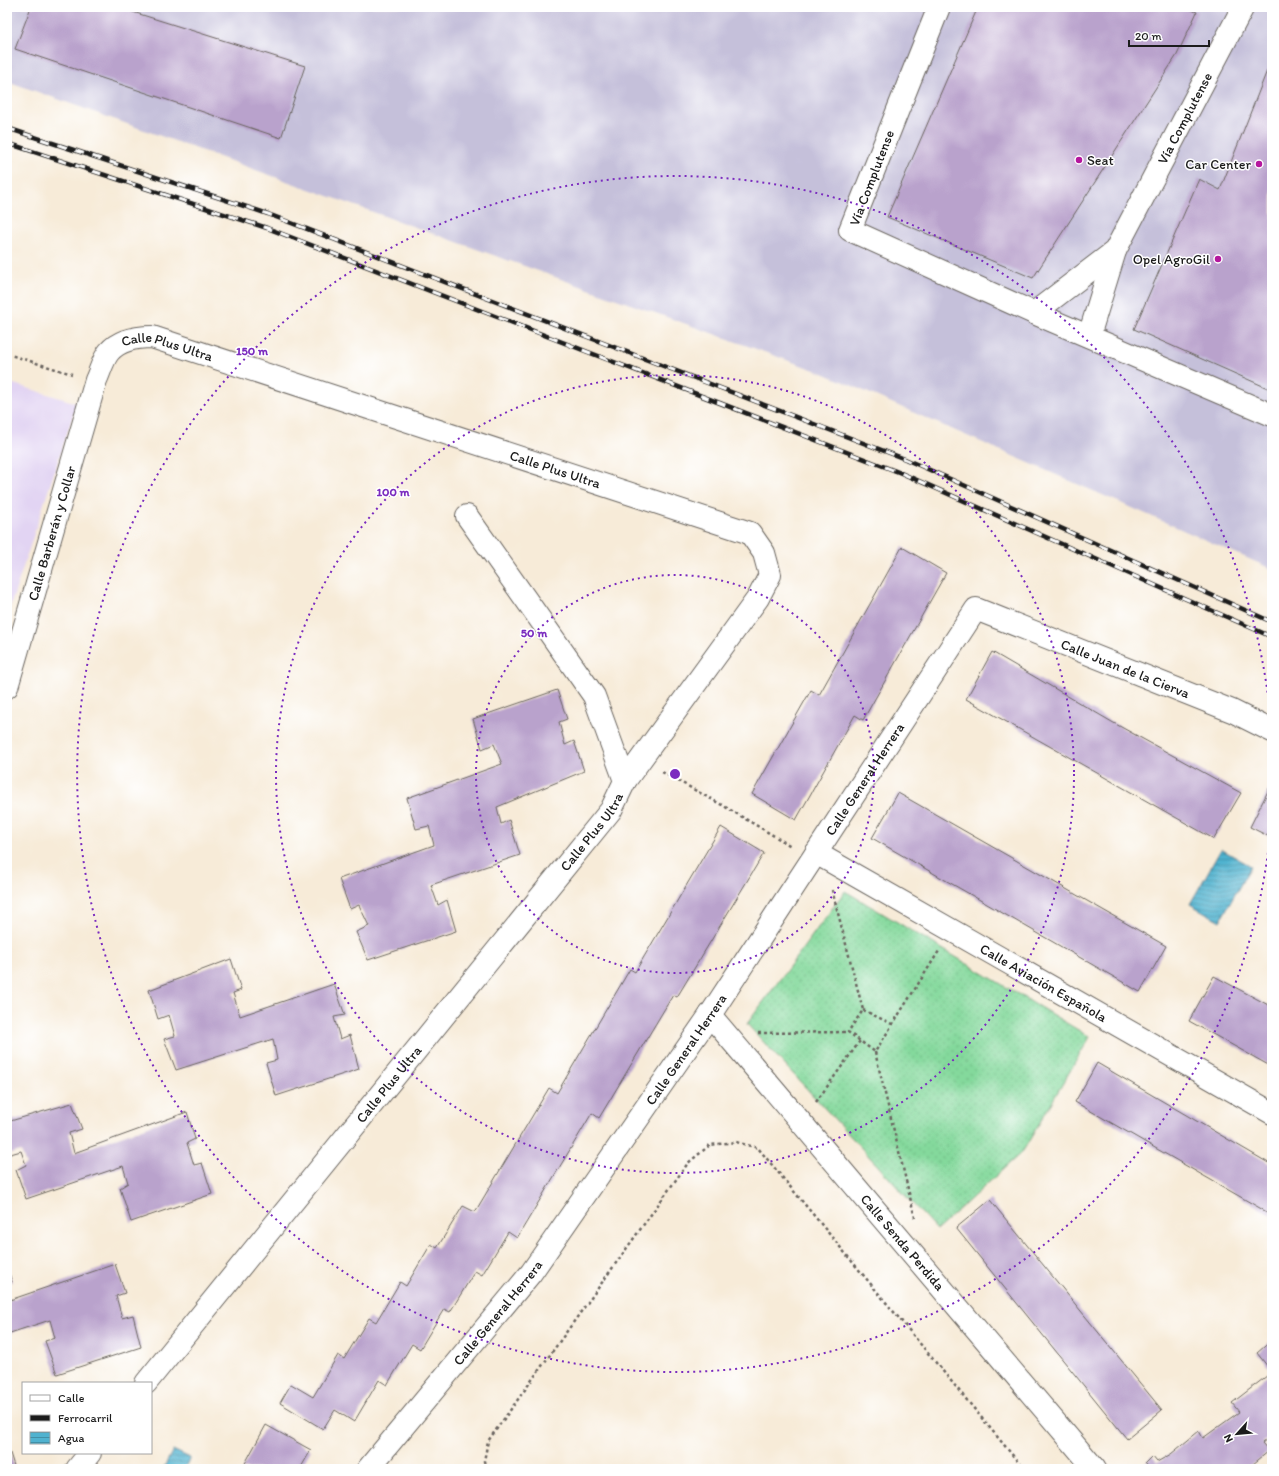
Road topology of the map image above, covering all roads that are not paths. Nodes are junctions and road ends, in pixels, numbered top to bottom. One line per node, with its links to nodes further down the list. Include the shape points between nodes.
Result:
1 (940, 7): 4 (street, Vía Complutense, via 850,230)
2 (1243, 7): 3 (street, Vía Complutense)
3 (1115, 251): 4 (street, Vía Complutense); 5 (street, Vía Complutense)
4 (1034, 313): 5 (street, Vía Complutense)
5 (1089, 336): 7 (street, Vía Complutense)
6 (96, 380): 10 (street, Calle Barberán y Collar); 12 (street, Calle Plus Ultra, via 109,352 119,343 152,336 750,534 764,553 770,575 758,598)
7 (1272, 415)
8 (467, 516): 12 (street, Calle Plus Ultra, via 594,696)
9 (976, 610): 11 (street, Calle Juan de la Cierva, via 1232,711); 13 (street, Calle General Herrera)
10 (7, 687)
11 (1272, 731)
12 (625, 781): 16 (street, Calle Plus Ultra, via 611,810)
13 (814, 856): 14 (street, Calle General Herrera); 15 (street, Calle Aviación Española, via 843,868)
14 (710, 1015): 19 (street, Calle General Herrera, via 531,1273); 20 (street, Calle Senda Perdida)
15 (1272, 1113)
16 (147, 1382)
17 (89, 1454): 18 (street)
18 (77, 1469)
19 (368, 1469)
20 (1095, 1469)

